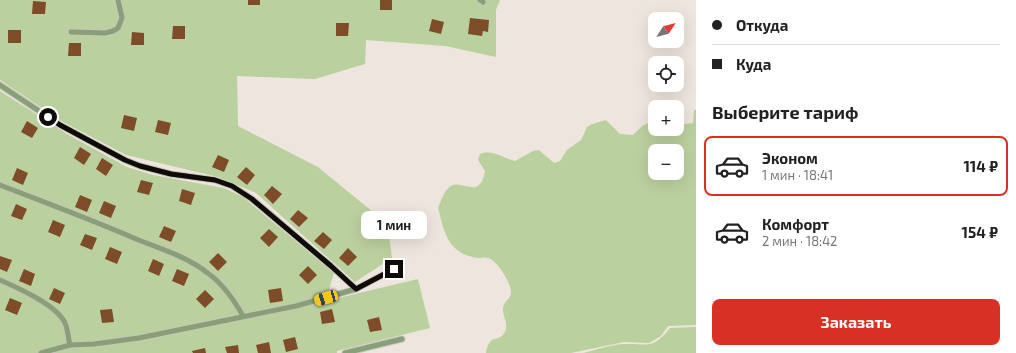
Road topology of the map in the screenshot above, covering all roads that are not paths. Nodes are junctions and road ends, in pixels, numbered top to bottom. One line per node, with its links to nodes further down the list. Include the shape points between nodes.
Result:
1 (118, 0): 2 (lane, via 122,18 118,28 105,33)
2 (71, 32)
3 (0, 85): 7 (lane, via 60,125 130,162 171,174 215,180 232,186 252,199)
4 (0, 185): 8 (lane, via 190,261 226,290)
5 (394, 269): 7 (lane)
6 (0, 280): 10 (lane, via 58,313 65,323)
7 (356, 289): 8 (lane, via 296,306)
8 (243, 316): 10 (lane, via 139,338)
9 (402, 339): 12 (lane)
10 (70, 345): 11 (lane)
11 (41, 353)
12 (345, 353)

